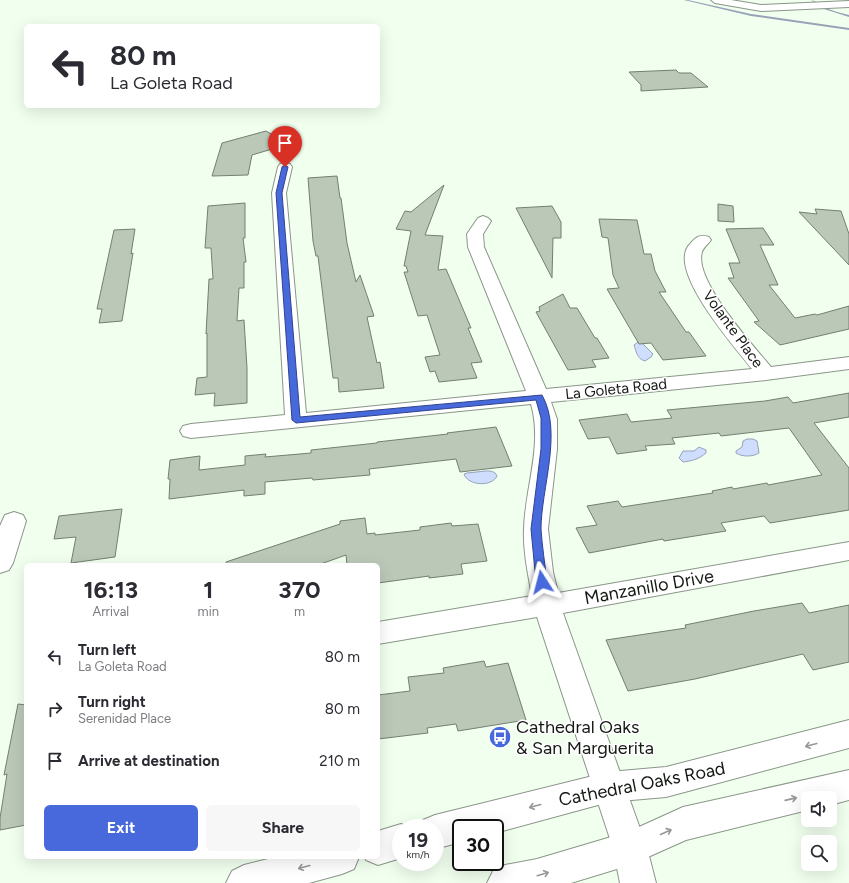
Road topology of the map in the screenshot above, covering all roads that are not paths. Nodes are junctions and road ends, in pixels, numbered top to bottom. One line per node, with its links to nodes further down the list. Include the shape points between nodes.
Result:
1 (715, 0): 2 (street, via 761,8)
2 (849, 4)
3 (285, 167): 9 (street, via 279,193)
4 (482, 221): 8 (street, via 475,234 476,247)
5 (703, 240): 7 (street, Volante Place, via 694,249 692,263 701,284 719,313)
6 (849, 363): 7 (street, La Goleta Road)
7 (766, 374): 8 (street, La Goleta Road)
8 (539, 397): 9 (street, La Goleta Road); 14 (street, via 546,418 546,449 536,529 540,572)
9 (296, 420): 10 (street, La Goleta Road)
10 (191, 431)
11 (14, 521): 13 (street)
12 (849, 551): 14 (street, Manzanillo Drive)
13 (0, 562)
14 (547, 605): 15 (street, Manzanillo Drive); 18 (street)
15 (380, 633)
16 (849, 734): 18 (street, Cathedral Oaks Road, one-way to 18, via 666,782)
17 (849, 785): 22 (street, one-way to 17, via 683,824)
18 (609, 787): 19 (street, Cathedral Oaks Road, one-way to 19); 22 (street)
19 (444, 830)
20 (392, 844): 21 (street)
21 (380, 847)
22 (630, 848): 25 (street, one-way to 22); 26 (street)
23 (334, 859): 24 (street, one-way to 24)
24 (244, 883)
25 (505, 883)
26 (638, 883)

